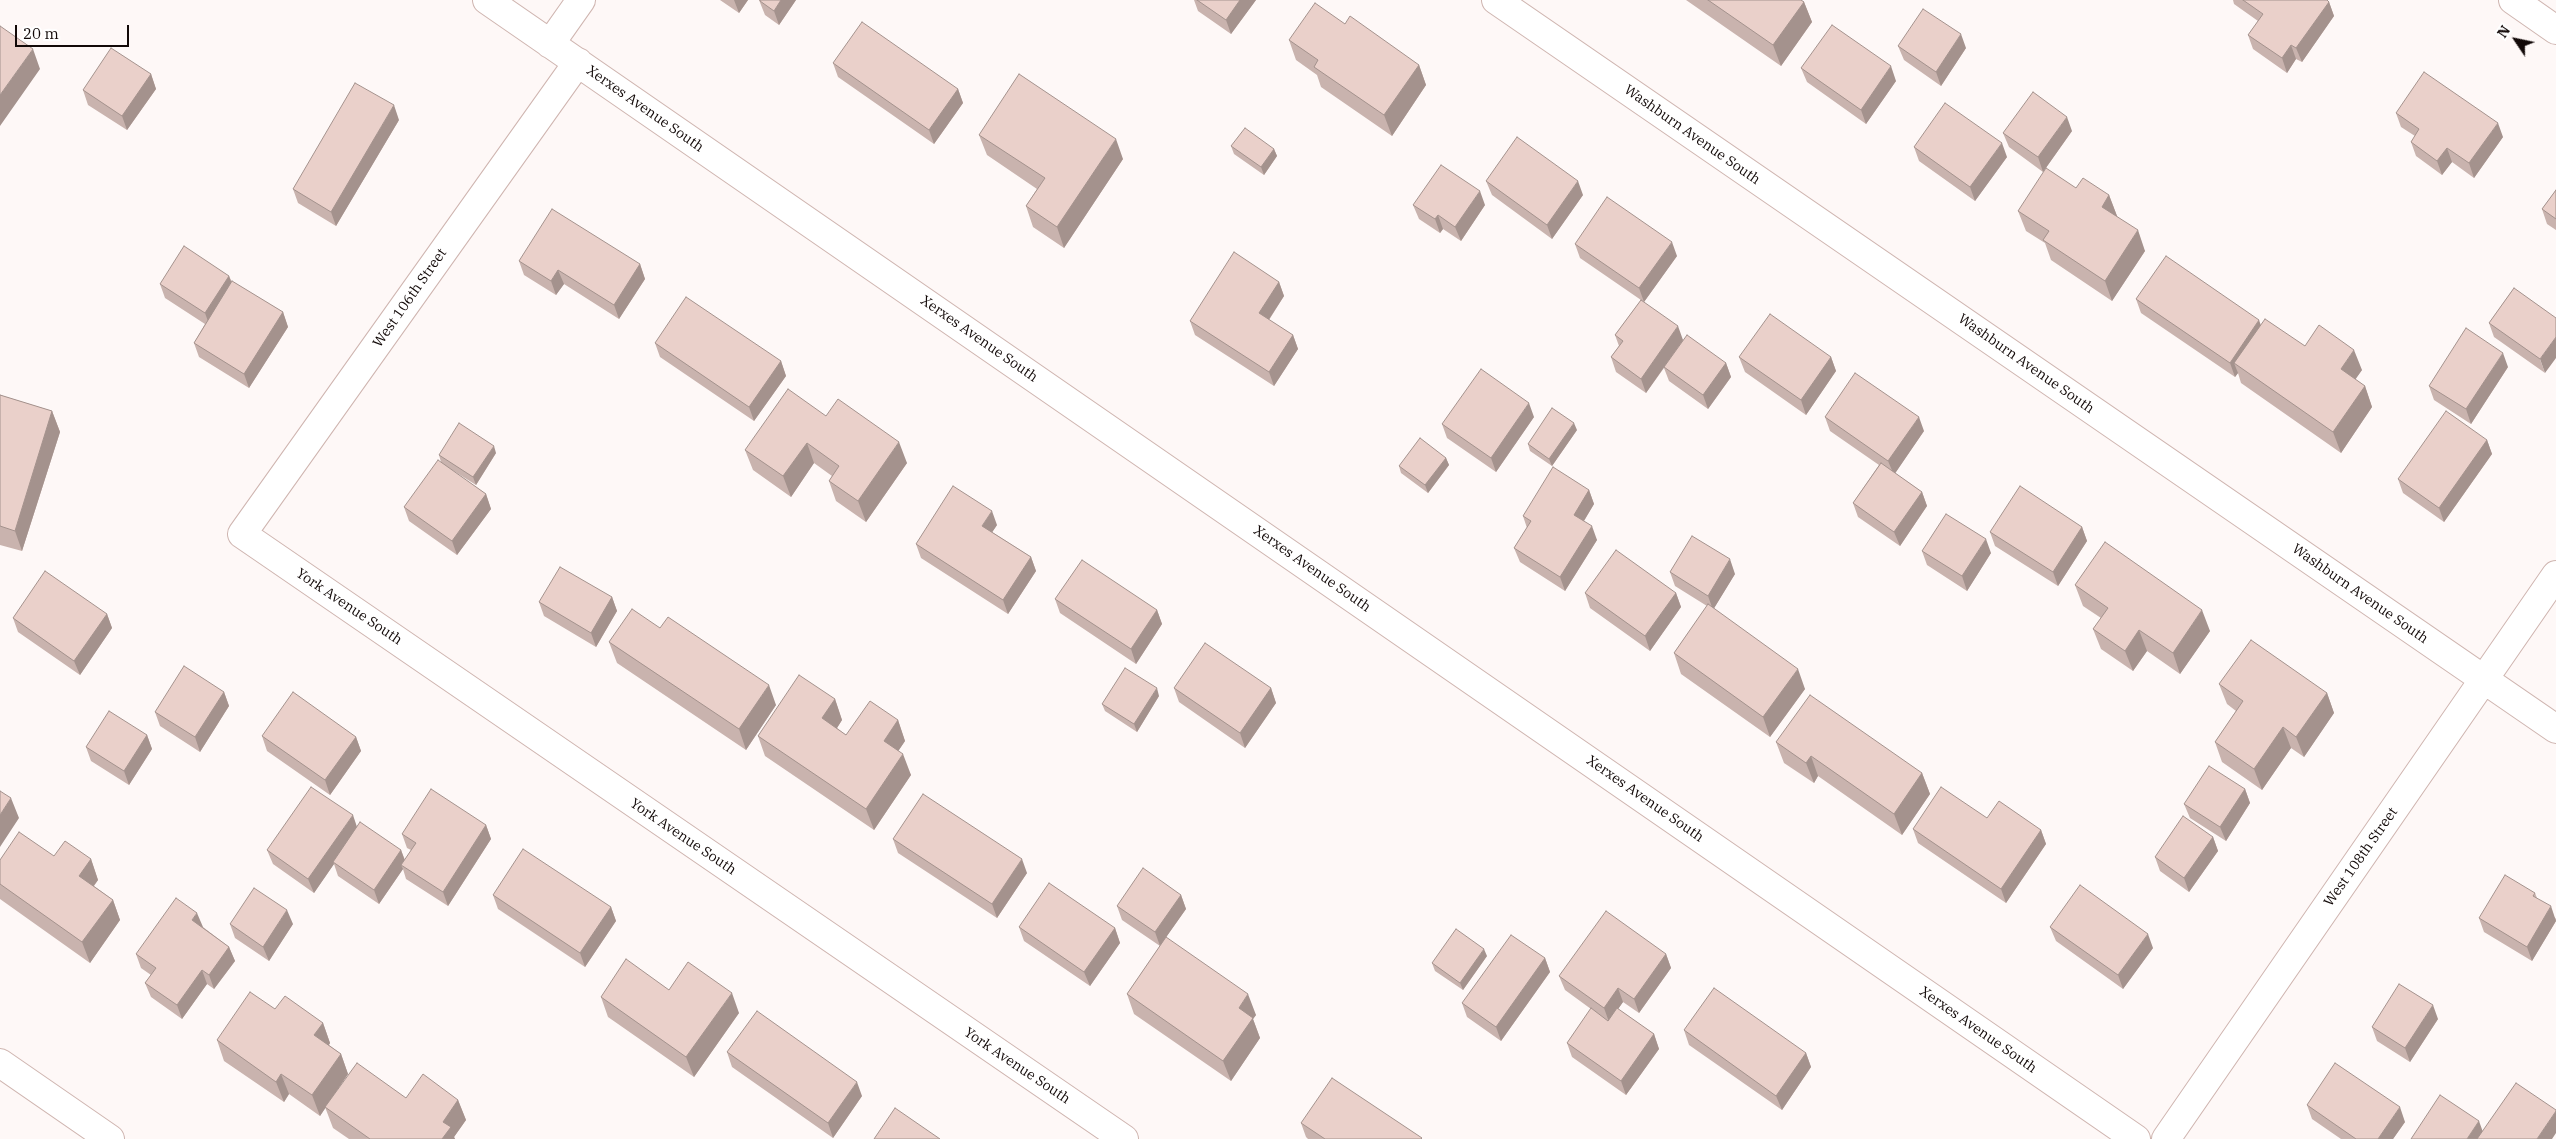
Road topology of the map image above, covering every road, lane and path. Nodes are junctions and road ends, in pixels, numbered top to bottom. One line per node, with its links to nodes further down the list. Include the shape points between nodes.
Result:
1 (487, 0): 6 (street, Xerxes Avenue South)
2 (581, 0): 6 (street)
3 (1496, 0): 10 (street, Washburn Avenue South)
4 (2513, 0): 5 (street)
5 (2556, 30)
6 (550, 44): 7 (street, Xerxes Avenue South)
7 (578, 62): 8 (street, West 106th Street); 15 (street, Xerxes Avenue South)
8 (242, 534): 14 (street, York Avenue South)
9 (2556, 575): 10 (street, West 108th Street)
10 (2485, 680): 11 (street, Washburn Avenue South); 16 (street, West 108th Street)
11 (2556, 729)
12 (0, 1063): 13 (street)
13 (110, 1139)
14 (1124, 1139)
15 (2136, 1139)
16 (2166, 1139)

